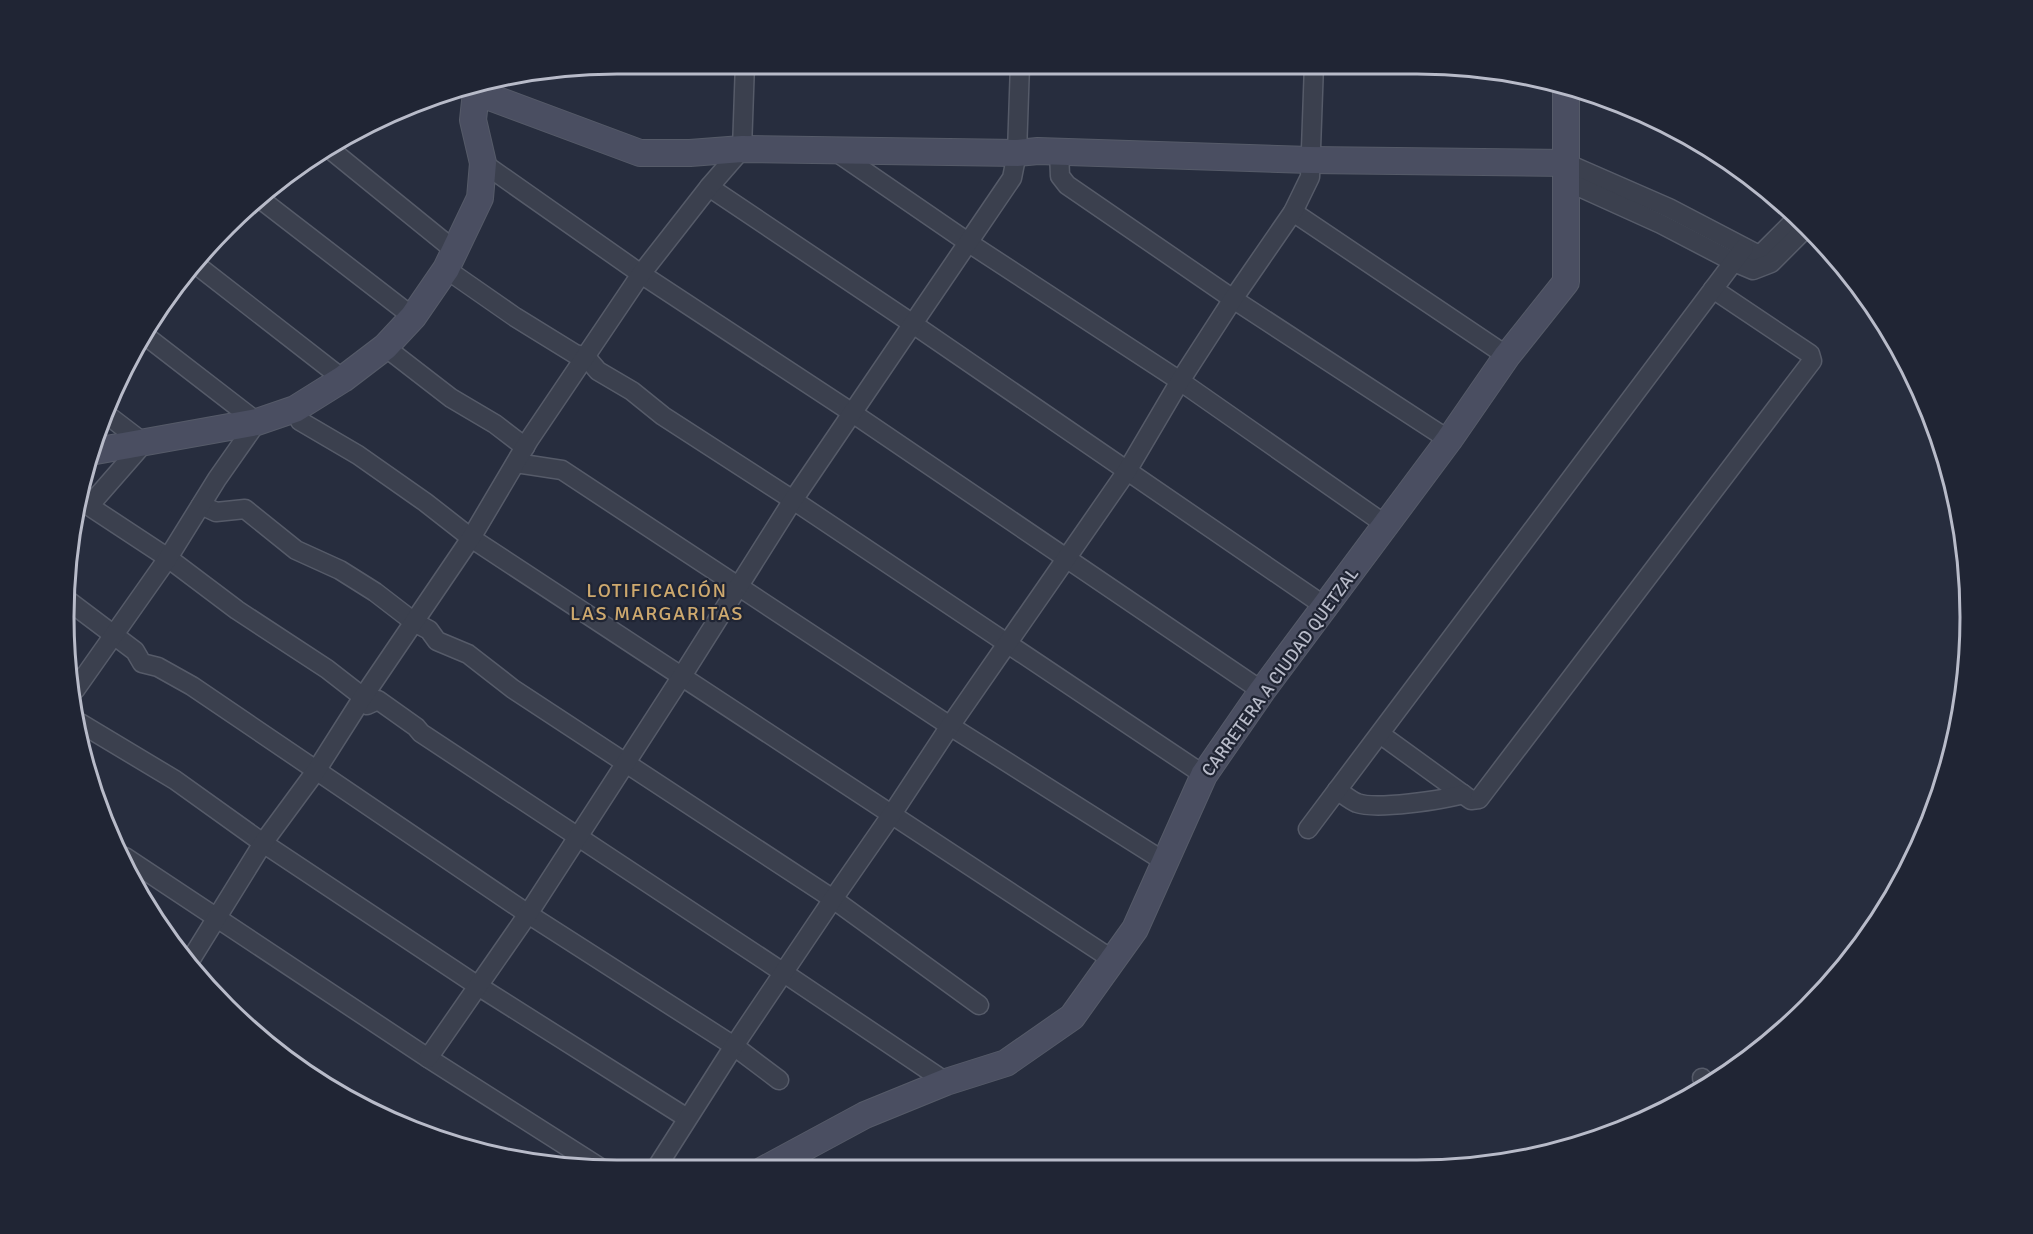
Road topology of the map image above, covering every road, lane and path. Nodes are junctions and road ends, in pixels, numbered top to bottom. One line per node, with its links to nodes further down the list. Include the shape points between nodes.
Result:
1 (745, 74): 7 (street)
2 (1020, 74): 10 (street)
3 (1314, 74): 13 (street)
4 (487, 90): 7 (street, via 640,153)
5 (482, 91): 12 (street, via 473,120)
6 (1566, 95): 14 (street, CARRETERA A CIUDAD QUETZAL)
7 (742, 149): 8 (street); 15 (street)
8 (835, 151): 10 (street); 20 (street)
9 (334, 153): 22 (street)
10 (1017, 153): 11 (street, via 1035,162); 20 (street, via 1012,178)
11 (1059, 158): 13 (street); 26 (street, via 1060,176 1067,185)
12 (483, 163): 22 (street, via 480,198); 24 (street)
13 (1310, 169): 14 (street); 17 (street)
14 (1566, 172): 21 (street, via 1665,216); 31 (street, CARRETERA A CIUDAD QUETZAL, via 1566,282)
15 (709, 187): 24 (street); 28 (street)
16 (265, 203): 27 (street)
17 (1293, 212): 26 (street); 31 (street)
18 (1791, 224): 21 (street, via 1763,252)
19 (1801, 234): 21 (street, via 1771,263 1753,270)
20 (969, 243): 28 (street); 34 (street)
21 (1739, 255): 25 (street)
22 (450, 260): 27 (street); 32 (street, via 525,323)
23 (201, 268): 33 (street)
24 (641, 274): 32 (street); 36 (street)
25 (1713, 289): 63 (street); 68 (street, via 1810,354 1812,361 1479,799 1471,800)
26 (1233, 299): 34 (street); 39 (street)
27 (412, 317): 30 (street)
28 (913, 324): 36 (street); 44 (street)
29 (150, 339): 38 (street)
30 (385, 346): 33 (street); 41 (street, via 451,398)
31 (1507, 356): 39 (street, CARRETERA A CIUDAD QUETZAL)
32 (586, 357): 41 (street); 45 (street, via 598,371 663,416)
33 (343, 379): 35 (street)
34 (1180, 381): 44 (street); 47 (street)
35 (296, 409): 38 (street); 48 (street, via 300,421 358,455)
36 (851, 412): 45 (street); 50 (street)
37 (111, 418): 40 (street)
38 (257, 422): 40 (street); 46 (street)
39 (1449, 440): 47 (street, CARRETERA A CIUDAD QUETZAL)
40 (144, 443): 42 (street); 49 (street, via 89,506)
41 (525, 447): 43 (street)
42 (100, 450)
43 (516, 463): 48 (street); 51 (street, via 562,470)
44 (1126, 471): 50 (street); 53 (street)
45 (793, 500): 51 (street); 56 (street)
46 (201, 505): 49 (street); 54 (street, via 216,512 245,509 296,550 349,576)
47 (1386, 525): 53 (street, CARRETERA A CIUDAD QUETZAL)
48 (471, 538): 54 (street); 57 (street)
49 (168, 558): 55 (street); 60 (street)
50 (1066, 559): 56 (street); 59 (street)
51 (740, 585): 57 (street); 62 (street)
52 (74, 605): 55 (street)
53 (1326, 607): 59 (street, CARRETERA A CIUDAD QUETZAL)
54 (414, 622): 60 (street); 64 (street, via 429,630 437,641 468,654 513,689)
55 (113, 635): 58 (street); 65 (street, via 135,651 142,663 158,667 192,686)
56 (1007, 644): 62 (street); 66 (street)
57 (682, 676): 64 (street); 69 (street)
58 (78, 686)
59 (1262, 691): 66 (street, CARRETERA A CIUDAD QUETZAL)
60 (363, 697): 65 (street); 71 (street, via 367,705 378,700)
61 (85, 726): 72 (street, via 175,780)
62 (950, 726): 69 (street); 74 (street)
63 (1380, 734): 67 (street); 68 (street)
64 (625, 763): 71 (street); 75 (street)
65 (316, 771): 72 (street); 76 (street)
66 (1204, 775): 74 (street, CARRETERA A CIUDAD QUETZAL)
67 (1337, 790): 68 (street, via 1358,803 1386,806); 70 (street)
68 (1463, 794)
69 (892, 814): 75 (street); 79 (street)
70 (1308, 829)
71 (578, 837): 76 (street); 80 (street)
72 (264, 843): 77 (street); 81 (street)
73 (132, 862): 77 (street)
74 (1165, 862): 79 (street, CARRETERA A CIUDAD QUETZAL, via 1135,929)
75 (832, 899): 80 (street); 82 (street)
76 (528, 914): 81 (street); 83 (street)
77 (218, 918): 78 (street); 84 (street)
78 (193, 956)
79 (1113, 960): 86 (street, CARRETERA A CIUDAD QUETZAL, via 1072,1017 1006,1063)
80 (784, 973): 83 (street); 86 (street)
81 (478, 986): 84 (street); 87 (street)
82 (980, 1005)
83 (734, 1046): 85 (street); 87 (street)
84 (428, 1058): 88 (street)
85 (779, 1080)
86 (946, 1082): 90 (street, CARRETERA A CIUDAD QUETZAL, via 865,1115)
87 (687, 1118): 89 (street)
88 (587, 1159)
89 (661, 1160)
90 (782, 1160)

